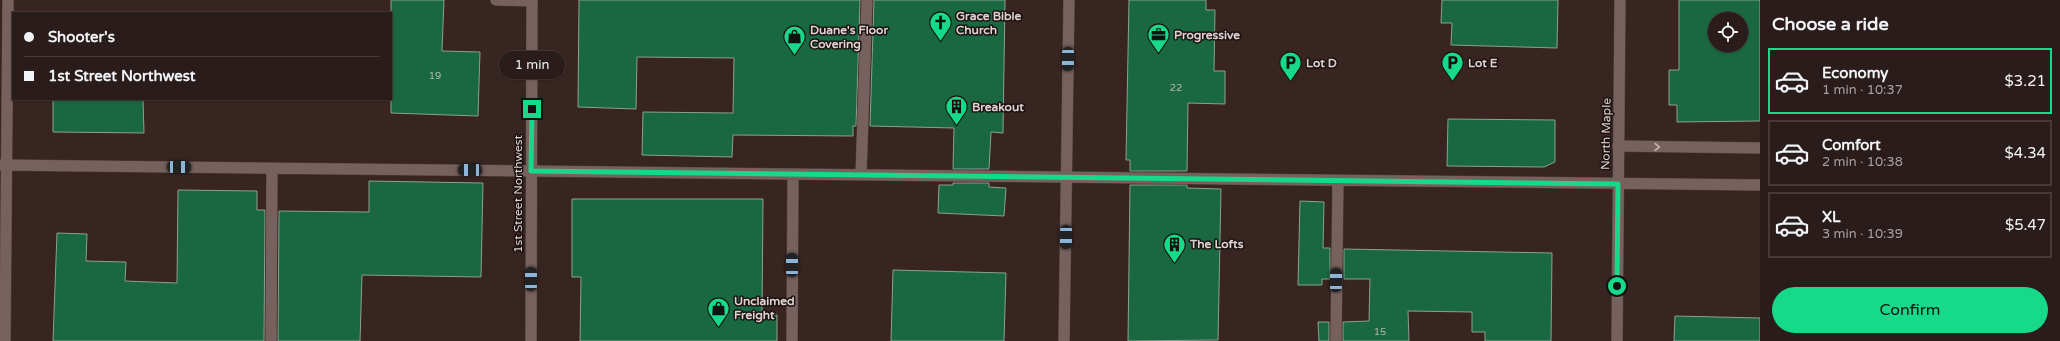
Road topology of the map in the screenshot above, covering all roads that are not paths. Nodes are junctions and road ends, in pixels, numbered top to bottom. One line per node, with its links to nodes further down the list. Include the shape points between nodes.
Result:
1 (8, 0): 9 (street)
2 (496, 0): 3 (street)
3 (532, 0): 11 (street, 1st Street Northwest)
4 (867, 0): 13 (street)
5 (1069, 0): 14 (street)
6 (1620, 0): 7 (street, North Maple)
7 (1618, 146): 8 (street, one-way to 8); 16 (street, North Maple)
8 (1760, 148)
9 (3, 165): 10 (street); 18 (street)
10 (272, 168): 11 (street); 19 (street)
11 (531, 171): 12 (street); 20 (street, 1st Street Northwest)
12 (793, 174): 13 (street); 21 (street)
13 (861, 175): 14 (street)
14 (1066, 177): 15 (street); 22 (street)
15 (1338, 180): 16 (street); 23 (street)
16 (1618, 184): 17 (street); 24 (street, North Maple)
17 (1760, 186)
18 (5, 341)
19 (271, 341)
20 (531, 341)
21 (792, 341)
22 (1064, 341)
23 (1336, 341)
24 (1616, 341)

